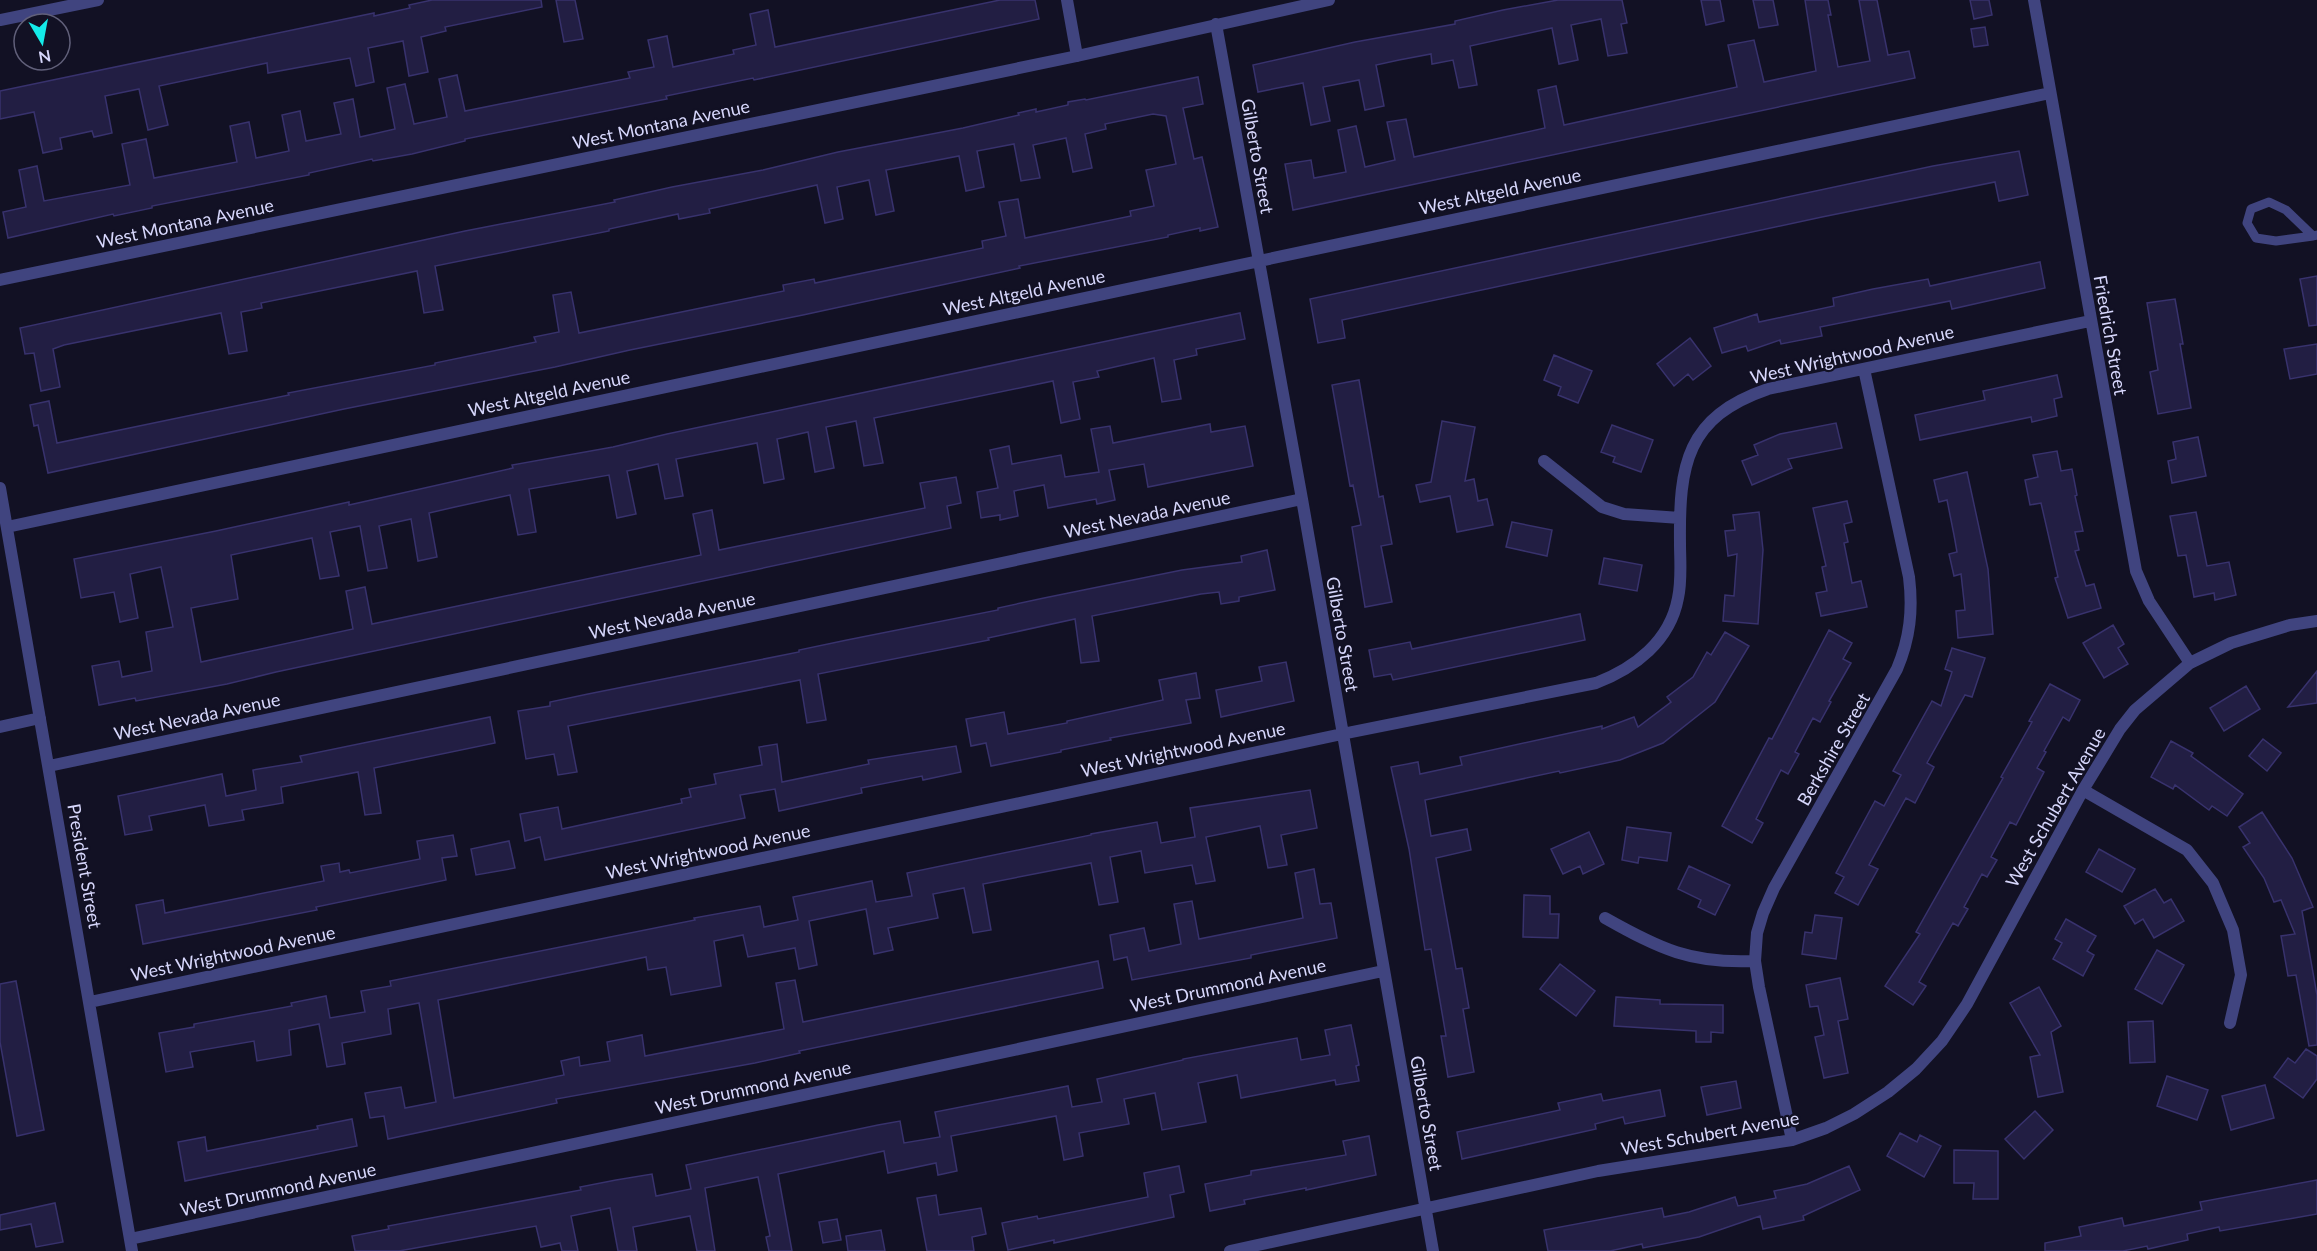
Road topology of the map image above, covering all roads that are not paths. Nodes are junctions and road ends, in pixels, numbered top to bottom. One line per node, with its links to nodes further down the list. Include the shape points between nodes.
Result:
1 (98, 0): 5 (street)
2 (1067, 0): 7 (street)
3 (1329, 0): 6 (street, West Montana Avenue)
4 (2034, 0): 8 (street, Friedrich Street)
5 (0, 20)
6 (1216, 24): 7 (street, West Montana Avenue); 10 (street, Gilberto Street)
7 (1077, 56): 11 (street, West Montana Avenue)
8 (2050, 93): 10 (street, West Altgeld Avenue); 12 (street, Friedrich Street)
9 (2315, 235): 9 (lane, via 2276,241 2256,238 2247,223 2251,209 2269,202 2286,210)
10 (1258, 261): 16 (street, Gilberto Street); 18 (street, West Altgeld Avenue)
11 (0, 280)
12 (2090, 321): 13 (street, West Wrightwood Avenue); 20 (street, Friedrich Street, via 2136,571 2149,601)
13 (1864, 369): 17 (street, West Wrightwood Avenue, via 1768,389 1731,404 1704,426 1689,455 1682,478); 27 (street, Berkshire Street, via 1909,577 1911,624 1906,646 1883,697 1774,888 1757,933)
14 (1544, 461): 17 (street, via 1602,507 1624,514)
15 (0, 488): 18 (street, President Street)
16 (1302, 499): 23 (street, Gilberto Street); 24 (street, West Nevada Avenue)
17 (1680, 518): 23 (street, West Wrightwood Avenue, via 1676,606 1656,643 1629,668 1596,683)
18 (7, 527): 21 (street, President Street)
19 (2317, 621): 20 (street, West Schubert Avenue, via 2261,633)
20 (2190, 663): 25 (street, West Schubert Avenue, via 2135,710)
21 (40, 718): 22 (street); 24 (street, President Street)
22 (0, 728)
23 (1342, 734): 28 (street, Gilberto Street); 29 (street, West Wrightwood Avenue)
24 (49, 766): 29 (street, President Street)
25 (2083, 790): 30 (street, via 2187,850 2213,883 2233,930 2241,975); 31 (street, West Schubert Avenue, via 1967,1004 1942,1041 1916,1069 1871,1103 1826,1128)
26 (1605, 918): 27 (street, via 1649,943 1691,958)
27 (1755, 961): 31 (street, Berkshire Street)
28 (1383, 971): 32 (street, Gilberto Street); 33 (street, West Drummond Avenue)
29 (90, 1002): 33 (street, President Street)
30 (2230, 1023)
31 (1792, 1140): 32 (street, West Schubert Avenue, via 1598,1171)
32 (1425, 1210): 34 (street, West Schubert Avenue); 35 (street, Gilberto Street)
33 (131, 1245)
34 (1230, 1251)
35 (1433, 1251)

